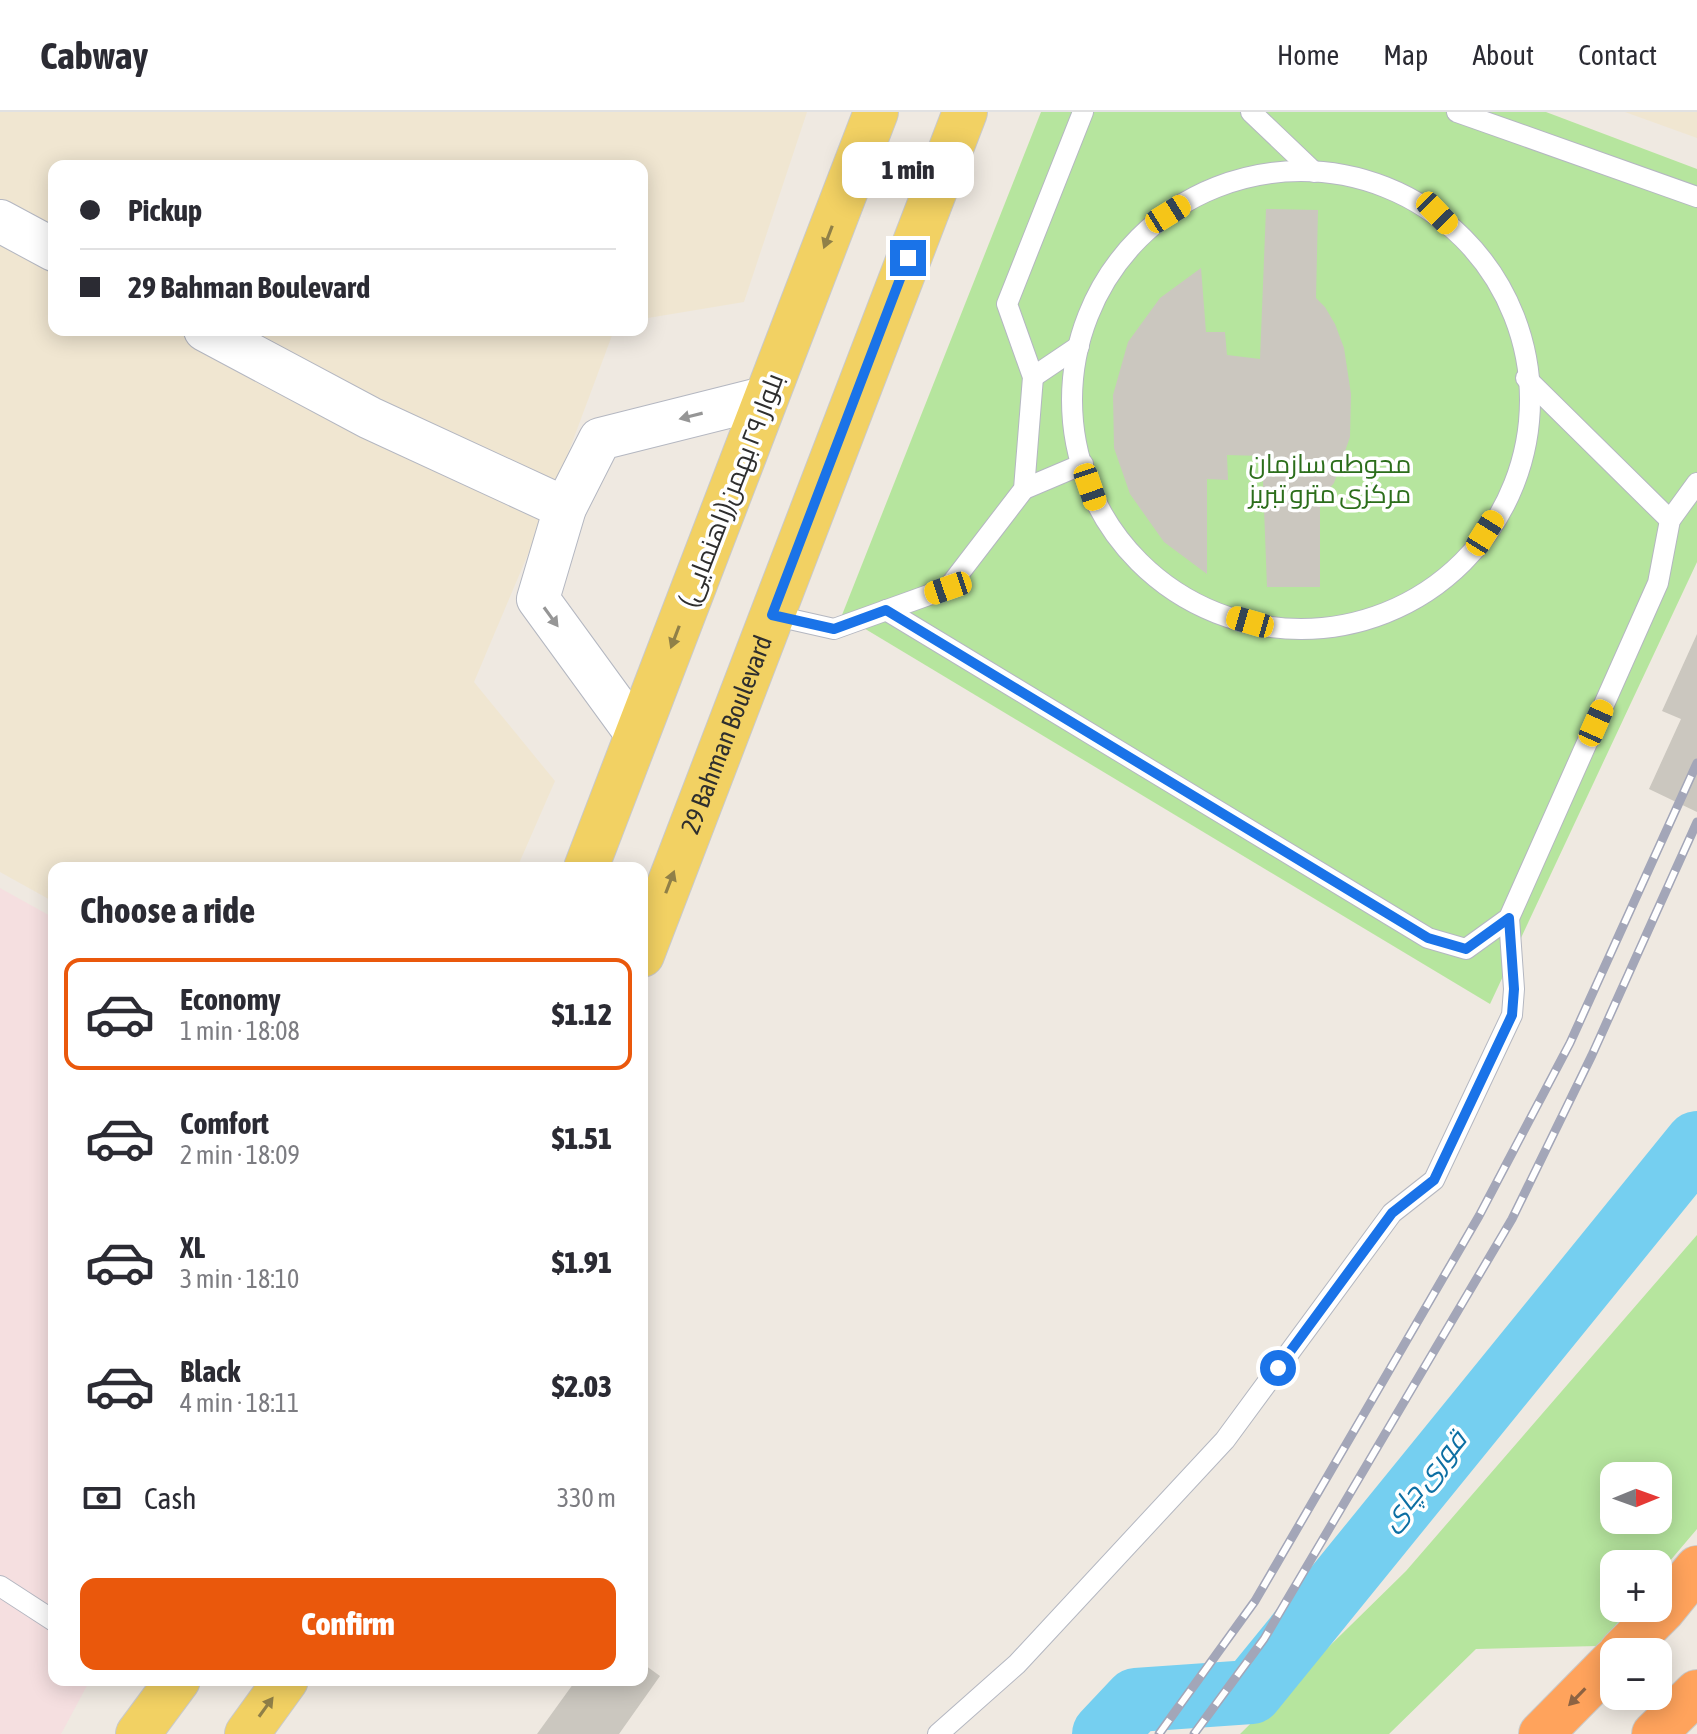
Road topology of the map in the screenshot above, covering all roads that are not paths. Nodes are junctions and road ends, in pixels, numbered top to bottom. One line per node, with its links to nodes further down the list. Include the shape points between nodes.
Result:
1 (876, 112): 14 (main road, بلوار ٢٩ بهمن(راهنمایی), one-way to 14)
2 (965, 112): 21 (main road, 29 Bahman Boulevard)
3 (1083, 112): 12 (lane, via 1007,304)
4 (1251, 112): 6 (lane)
5 (1457, 112): 7 (lane)
6 (1314, 172): 11 (lane, via 1289,169 1213,186 1146,228 1098,290); 13 (lane, via 1367,179 1437,213 1491,270 1524,342)
7 (1697, 197)
8 (0, 221): 9 (street)
9 (48, 247)
10 (216, 336): 18 (street, via 370,418)
11 (1079, 346): 12 (lane); 15 (lane, via 1073,365 1074,439)
12 (1033, 377): 17 (lane)
13 (1526, 378): 15 (lane, via 1530,421 1512,492 1472,554 1415,600 1347,626 1273,629 1203,609 1142,567 1098,509); 19 (lane)
14 (767, 397): 18 (street, one-way to 18, via 600,439); 22 (main road, بلوار ٢٩ بهمن(راهنمایی), one-way to 22)
15 (1083, 464): 17 (lane)
16 (1697, 483): 19 (lane)
17 (1024, 489): 20 (lane, via 948,588)
18 (565, 508): 22 (street, one-way to 22, via 538,599)
19 (1670, 520): 24 (lane, via 1658,583)
20 (886, 610): 21 (lane, via 834,629); 24 (lane, via 1428,938 1466,949)
21 (772, 615): 25 (main road, 29 Bahman Boulevard, one-way to 21)
22 (637, 735): 23 (main road, بلوار ٢٩ بهمن(راهنمایی))
23 (588, 862)
24 (1509, 918): 36 (lane, via 1512,1015 1434,1180 1392,1213 1225,1440 1017,1664)
25 (648, 939)
26 (1697, 1568): 29 (highway)
27 (0, 1586): 28 (lane)
28 (48, 1617)
29 (1635, 1638)
30 (1600, 1674): 37 (highway, one-way to 37)
31 (164, 1686): 34 (main road)
32 (282, 1686): 35 (main road, one-way to 32)
33 (1697, 1692): 38 (highway)
34 (138, 1734)
35 (247, 1734)
36 (938, 1734)
37 (1541, 1734)
38 (1654, 1734)

